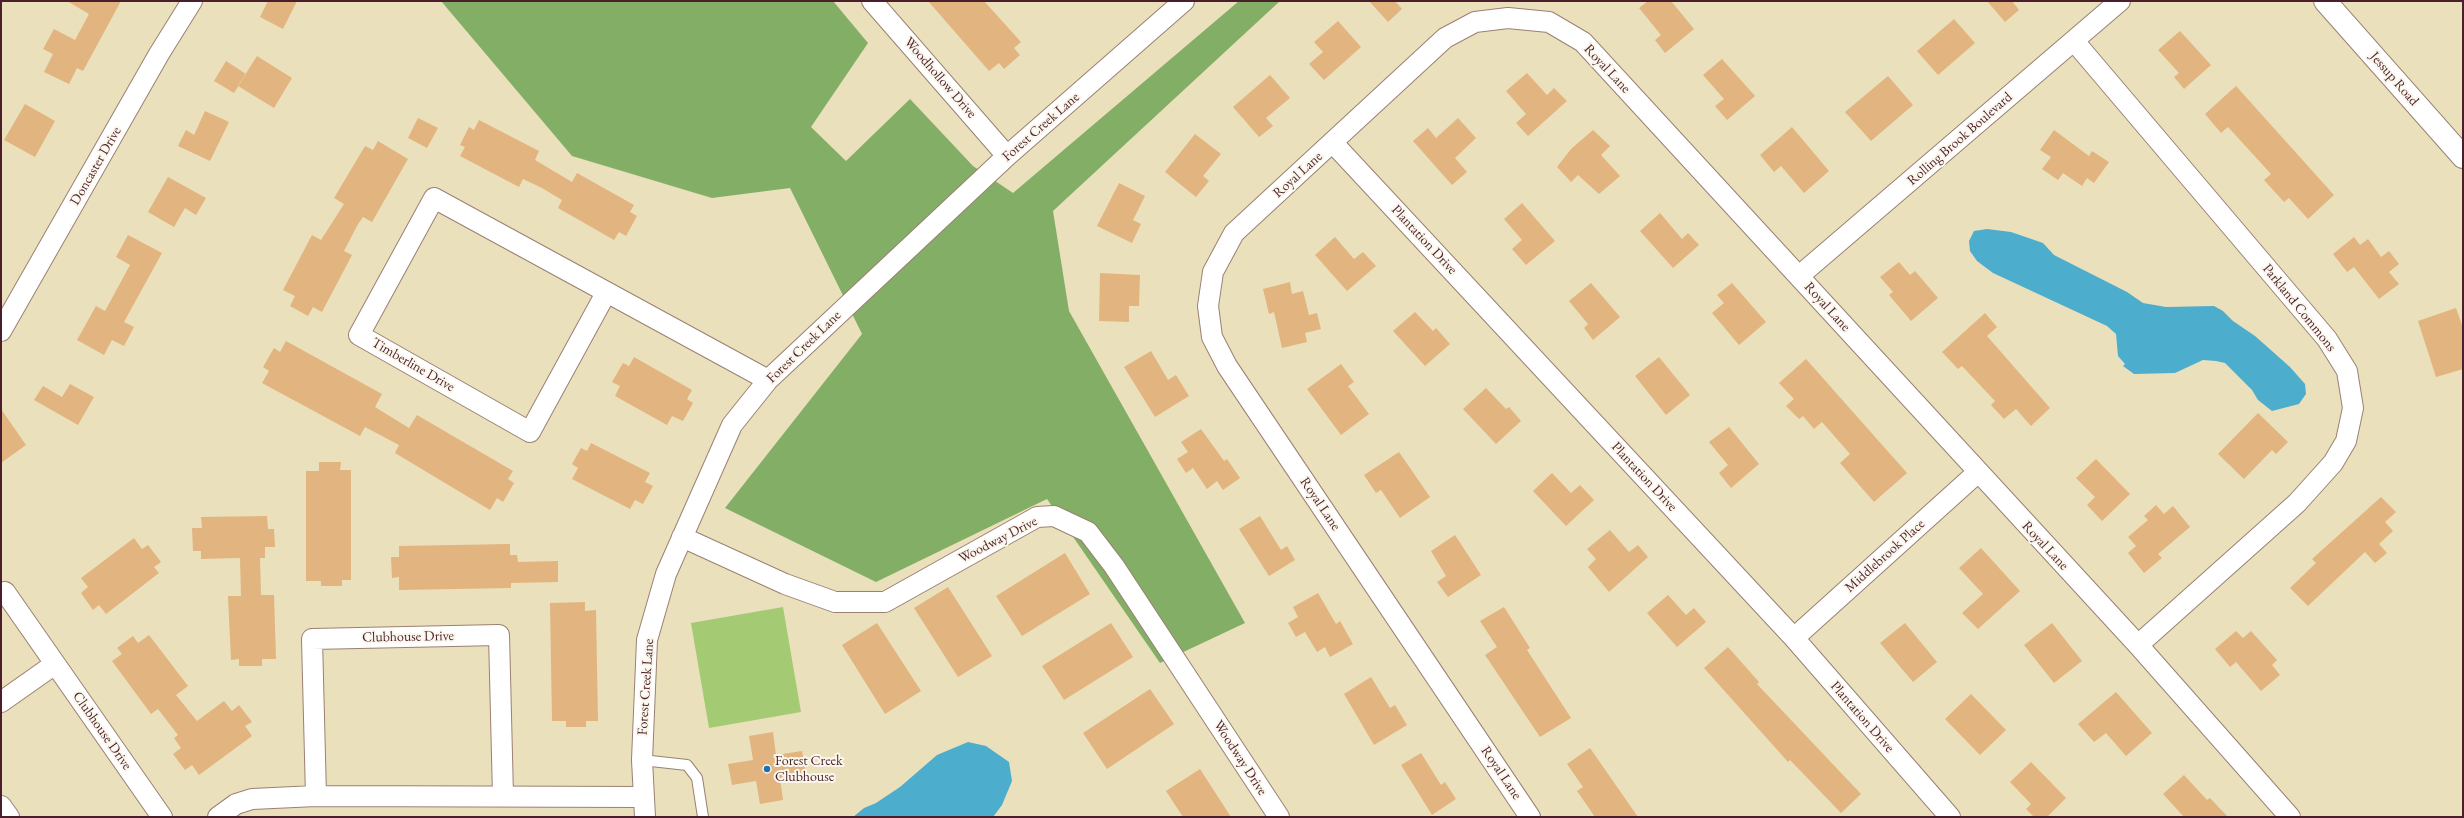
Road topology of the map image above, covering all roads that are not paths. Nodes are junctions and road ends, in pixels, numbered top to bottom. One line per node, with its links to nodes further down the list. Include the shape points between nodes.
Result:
1 (192, 1): 12 (street, Doncaster Drive, via 159,54)
2 (872, 1): 8 (street, Woodhollow Drive)
3 (1184, 1): 8 (street, Forest Creek Lane)
4 (2120, 1): 6 (street, Rolling Brook Boulevard)
5 (2325, 1): 9 (street, Jessup Road)
6 (2074, 41): 10 (street, Rolling Brook Boulevard); 18 (street, Parkland Commons, via 2327,339 2348,371 2353,408 2346,441 2333,463 2297,503)
7 (1333, 143): 10 (street, Royal Lane, via 1411,67 1446,38 1475,22 1508,18 1549,22 1583,42); 17 (street, Plantation Drive); 32 (street, Royal Lane, via 1234,233 1213,272 1208,306 1212,337 1227,366)
8 (1007, 156): 13 (street, Forest Creek Lane)
9 (2463, 157)
10 (1799, 276): 14 (street, Royal Lane)
11 (606, 293): 11 (street, Timberline Drive, via 434,198 359,334 530,432); 13 (street, Timberline Drive)
12 (1, 331)
13 (768, 380): 15 (street, Forest Creek Lane, via 732,425)
14 (1977, 473): 17 (street, Middlebrook Place); 18 (street, Royal Lane)
15 (682, 538): 21 (street, Forest Creek Lane, via 666,574 647,640); 31 (street, Woodway Drive, via 785,584 835,602 884,602 1037,517 1054,516 1088,532 1114,566)
16 (5, 592): 19 (street, Clubhouse Drive)
17 (1794, 638): 33 (street, Plantation Drive)
18 (2138, 645): 34 (street, Royal Lane)
19 (55, 664): 20 (street); 27 (street, Clubhouse Drive)
20 (1, 702)
21 (642, 760): 24 (street, Forest Creek Lane); 30 (lane, via 687,765 698,778)
22 (316, 796): 23 (street); 23 (street, Clubhouse Drive, via 312,639 499,635); 28 (street, via 252,799 236,804)
23 (503, 796): 24 (street)
24 (643, 797): 29 (street, Forest Creek Lane)
25 (1, 806): 26 (street)
26 (9, 817)
27 (162, 817)
28 (218, 817)
29 (645, 817)
30 (703, 817)
31 (1279, 817)
32 (1530, 817)
33 (1950, 817)
34 (2290, 817)

